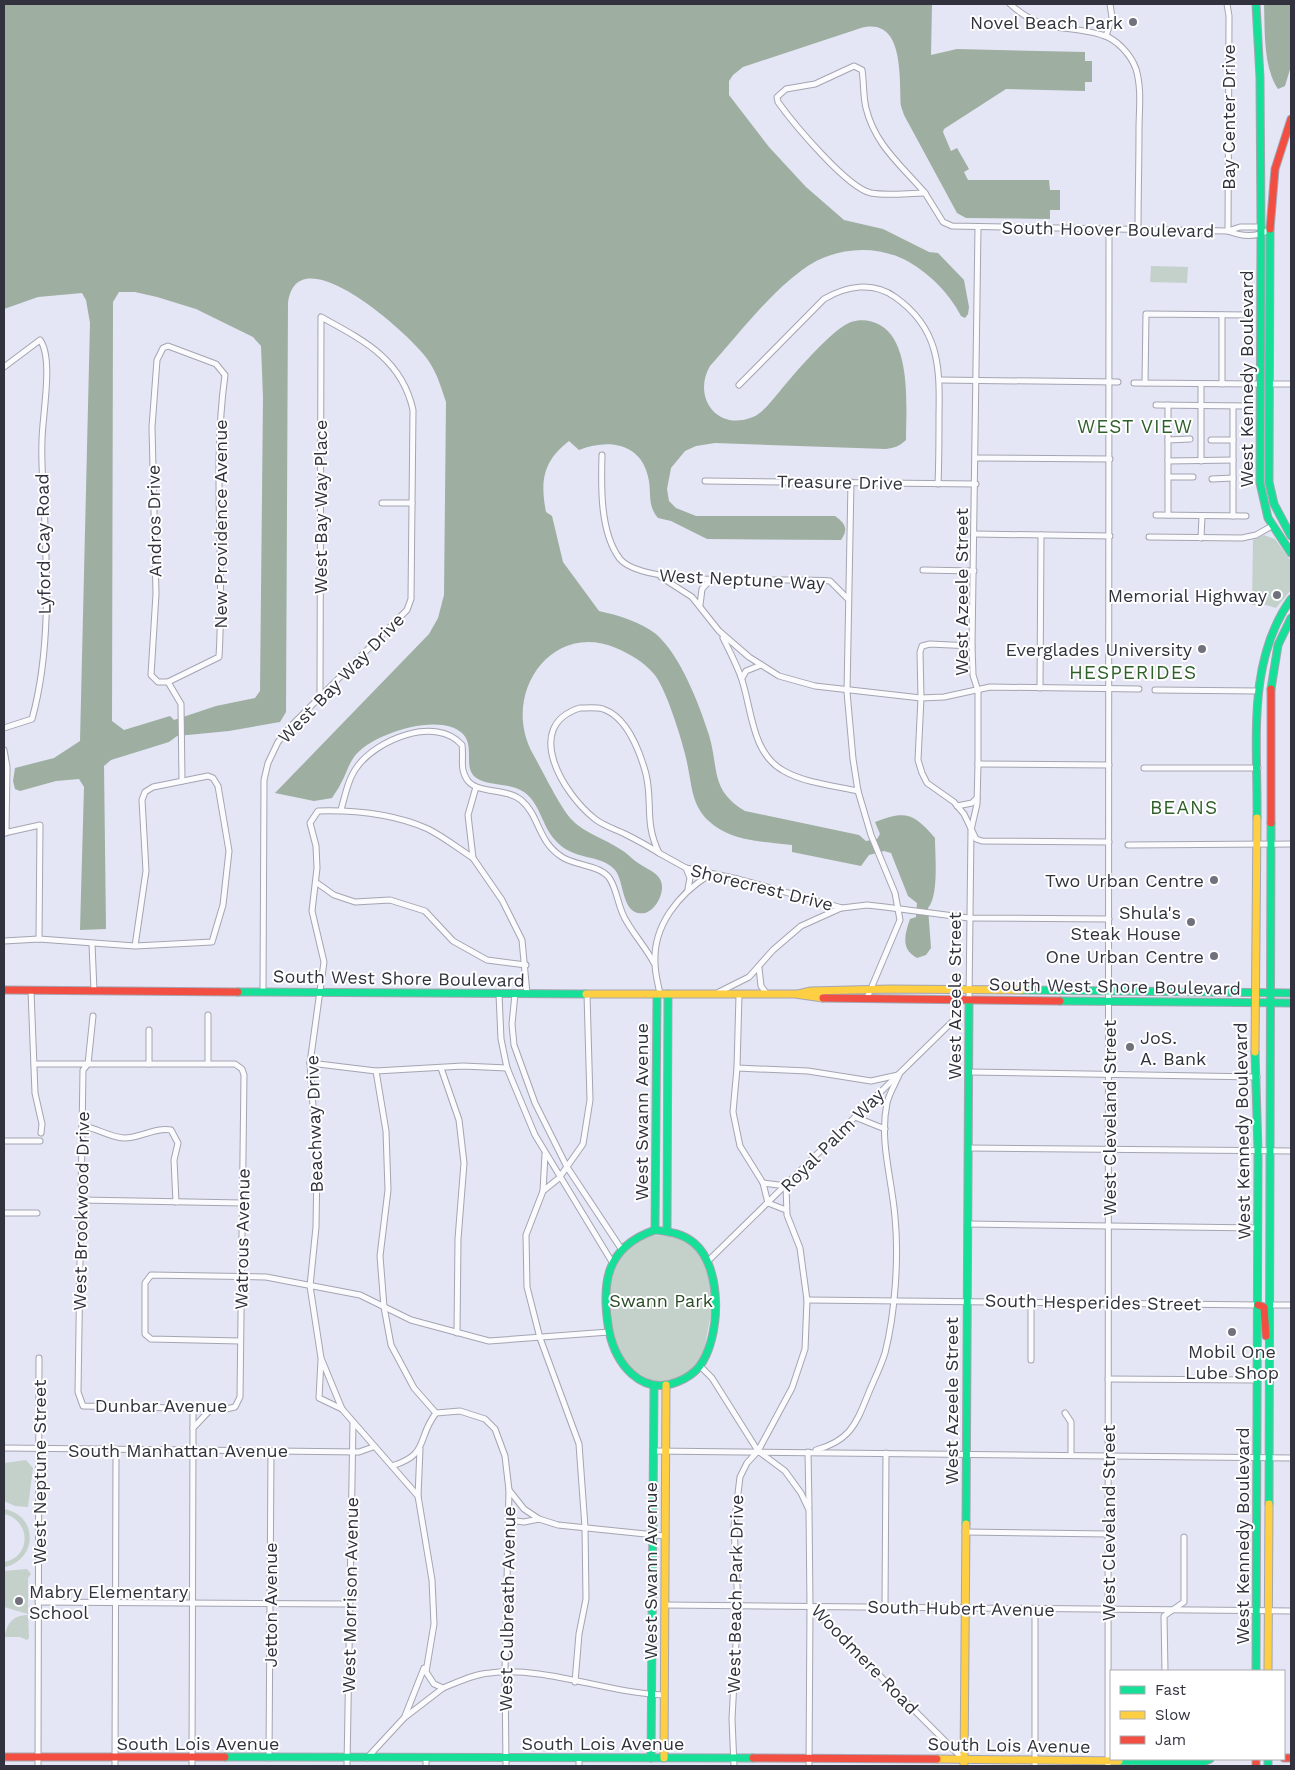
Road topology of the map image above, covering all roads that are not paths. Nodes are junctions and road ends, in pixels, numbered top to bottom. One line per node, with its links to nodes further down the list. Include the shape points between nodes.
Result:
1 (1010, 4): 5 (street, via 1036,23)
2 (1110, 4): 5 (street, via 1112,17)
3 (1227, 4): 13 (street, Bay Center Drive)
4 (1256, 4): 9 (main road, West Kennedy Boulevard)
5 (1106, 36): 12 (street, via 1125,50 1138,79)
6 (1291, 119): 11 (main road, West Kennedy Boulevard, via 1276,170)
7 (925, 192): 7 (street, via 864,191 812,143 782,108 777,97 786,89 815,84 854,66 859,67 866,108 878,140); 8 (street, South Hoover Boulevard, via 946,224)
8 (978, 227): 10 (street, South Hoover Boulevard); 21 (street, West Azeele Street)
9 (1261, 227): 11 (street, South Hoover Boulevard); 13 (street, South Hoover Boulevard); 14 (main road, West Kennedy Boulevard)
10 (1109, 229): 12 (street, South Hoover Boulevard); 22 (street, West Cleveland Street)
11 (1270, 229): 14 (street); 29 (main road, West Kennedy Boulevard)
12 (1138, 230): 13 (street, South Hoover Boulevard)
13 (1228, 231): 14 (street, via 1239,236)
14 (1260, 236): 28 (main road, West Kennedy Boulevard)
15 (1222, 315): 16 (street); 25 (street, via 1146,314); 27 (street)
16 (1249, 315)
17 (321, 317): 56 (street, West Bay Way Drive, via 367,342 399,375 409,392 413,410); 92 (street, West Bay Way Place)
18 (163, 348): 84 (street, Andros Drive, via 157,360 152,427 156,594 151,675 158,682); 84 (street, New Providence Avenue, via 175,347 216,364 225,375 217,472 222,602 219,657)
19 (4, 367): 95 (street, Lyford Cay Road, via 40,340 46,348 42,442 47,584 40,693 32,719)
20 (940, 380): 21 (street); 31 (street, via 931,338 914,313 889,293 862,287 836,292 816,306); 53 (street)
21 (976, 380): 22 (street); 42 (street, West Azeele Street)
22 (1110, 382): 23 (street); 43 (street, West Cleveland Street)
23 (1118, 382)
24 (1134, 383): 25 (street)
25 (1145, 383): 26 (street)
26 (1201, 384): 27 (street); 34 (street)
27 (1222, 384): 28 (street)
28 (1259, 384): 29 (main road); 62 (main road, West Kennedy Boulevard, via 1260,483)
29 (1269, 384): 30 (street); 67 (main road, West Kennedy Boulevard, via 1269,482 1274,504)
30 (1291, 384)
31 (739, 385)
32 (1156, 404): 33 (street)
33 (1168, 405): 34 (street); 38 (street)
34 (1201, 405): 35 (street); 46 (street)
35 (1233, 406): 36 (street); 40 (street)
36 (1245, 406)
37 (1190, 439): 38 (street)
38 (1168, 440): 44 (street)
39 (1211, 440): 40 (street)
40 (1233, 440): 45 (street)
41 (602, 455): 72 (street, West Neptune Way, via 601,498 612,542 621,560 633,569)
42 (976, 458): 43 (street); 54 (street, West Azeele Street)
43 (1110, 460): 65 (street, West Cleveland Street)
44 (1168, 460): 46 (street); 47 (street)
45 (1233, 460): 46 (street); 49 (street)
46 (1201, 461)
47 (1168, 477): 48 (street); 58 (street)
48 (1193, 477)
49 (1233, 478): 50 (street); 60 (street)
50 (1212, 479)
51 (705, 481): 52 (street, Treasure Drive)
52 (851, 482): 53 (street, Treasure Drive); 74 (street, West Neptune Way)
53 (938, 484): 54 (street, Treasure Drive)
54 (976, 484): 63 (street, West Azeele Street)
55 (382, 503): 56 (street)
56 (412, 503): 92 (street, West Bay Way Drive, via 411,599 407,610)
57 (1156, 515): 58 (street)
58 (1168, 515): 59 (street)
59 (1202, 516): 60 (street); 68 (street)
60 (1234, 516): 61 (street)
61 (1246, 516)
62 (1272, 526): 68 (street, via 1242,538); 69 (main road, West Kennedy Boulevard)
63 (975, 534): 64 (street); 71 (street, West Azeele Street)
64 (1041, 535): 65 (street); 85 (street)
65 (1110, 536): 86 (street, West Cleveland Street)
66 (1149, 536): 68 (street)
67 (1291, 536)
68 (1201, 538)
69 (1291, 553)
70 (923, 570): 71 (street)
71 (974, 572): 81 (street, West Azeele Street)
72 (661, 577): 73 (street, West Neptune Way); 76 (street, via 685,591)
73 (711, 579): 74 (street, West Neptune Way, via 830,581); 76 (street, via 702,589)
74 (848, 599): 91 (street, West Neptune Way)
75 (1291, 599): 77 (main road, West Kennedy Boulevard)
76 (700, 605): 79 (street)
77 (1280, 615): 80 (main road); 90 (main road, West Kennedy Boulevard, via 1263,652)
78 (1291, 618): 80 (main road, West Kennedy Boulevard)
79 (719, 632): 82 (street, via 733,646); 83 (street)
80 (1278, 645): 94 (main road, West Kennedy Boulevard, via 1272,669)
81 (972, 646): 88 (street, West Azeele Street, via 973,675); 93 (street, via 922,646)
82 (762, 665): 83 (street, via 746,671); 91 (street, via 797,682)
83 (742, 678): 104 (street, via 758,739 772,764 794,775)
84 (168, 682): 102 (street, via 181,704)
85 (1040, 688): 86 (street); 88 (street)
86 (1109, 689): 87 (street); 98 (street, West Cleveland Street)
87 (1139, 689)
88 (978, 690): 93 (street); 97 (street, West Azeele Street)
89 (1155, 690): 90 (street)
90 (1258, 691): 94 (main road); 100 (main road, West Kennedy Boulevard)
91 (847, 692): 93 (street, via 868,691); 104 (street, West Neptune Way)
92 (320, 697): 138 (street, West Bay Way Drive, via 278,742 268,763 264,797)
93 (921, 698): 106 (street, via 918,760 922,773 927,783)
94 (1270, 708): 101 (main road, West Kennedy Boulevard)
95 (4, 728)
96 (4, 750): 109 (street, via 7,767)
97 (978, 764): 98 (street); 105 (street, West Azeele Street)
98 (1109, 765): 110 (street, West Cleveland Street)
99 (1144, 768): 100 (street)
100 (1258, 768): 101 (main road); 111 (main road, West Kennedy Boulevard)
101 (1270, 768): 112 (main road, West Kennedy Boulevard)
102 (182, 781): 128 (street, via 153,787 145,792 142,800 146,871); 128 (street, via 208,776 214,778 218,786 229,851 223,905 212,942)
103 (476, 787): 107 (street, via 464,774 462,744 456,738 441,732 415,734 387,741 366,755 351,776); 116 (street, via 468,815); 129 (street, via 510,793 520,799 529,808 544,840 554,852 599,870 610,878 626,922)
104 (858, 791): 122 (street, West Neptune Way, via 870,834)
105 (977, 798): 106 (street, via 972,803); 108 (street, West Azeele Street)
106 (958, 806): 108 (street)
107 (341, 810): 116 (street, via 394,817 429,830); 119 (street, Beachway Drive, via 318,811 310,823 316,846)
108 (971, 830): 110 (street, via 976,839 982,841); 123 (street, West Azeele Street)
109 (5, 833): 125 (street, via 40,825)
110 (1109, 842): 124 (street, West Cleveland Street)
111 (1257, 844): 112 (street); 114 (street); 140 (main road, West Kennedy Boulevard)
112 (1270, 844): 113 (street); 141 (main road, West Kennedy Boulevard)
113 (1291, 844)
114 (1128, 845)
115 (659, 853): 115 (street, Shorecrest Drive, via 648,823 646,775 627,730 604,709 580,708 567,712 551,730 550,750 571,793 582,808 604,825); 117 (street, Shorecrest Drive)
116 (473, 858): 130 (street, via 514,922 522,940)
117 (686, 868): 118 (street, Shorecrest Drive); 120 (street, via 690,878)
118 (709, 875): 120 (street, West Swann Avenue); 121 (street, Shorecrest Drive, via 738,879)
119 (317, 883): 130 (street, via 334,895 355,902 390,900 425,911 454,940 487,960); 139 (street, Beachway Drive, via 312,911 324,962)
120 (688, 889): 129 (street, West Swann Avenue, via 660,932)
121 (842, 908): 122 (street, Shorecrest Drive, via 867,905); 131 (street, via 801,926 773,950)
122 (899, 909): 123 (street, Shorecrest Drive); 133 (street, West Neptune Way, via 896,932)
123 (969, 918): 124 (street, Shorecrest Drive); 134 (street, West Azeele Street)
124 (1109, 919): 137 (street, West Cleveland Street)
125 (39, 939): 126 (street); 127 (street)
126 (4, 942)
127 (92, 944): 128 (street); 136 (street)
128 (135, 946)
129 (654, 963): 147 (street, West Swann Avenue)
130 (526, 965): 145 (street)
131 (759, 968): 148 (street, via 761,986); 150 (street, via 749,977)
132 (4, 990): 135 (main road, South West Shore Boulevard)
133 (872, 990): 134 (main road, South West Shore Boulevard); 149 (main road, South West Shore Boulevard); 152 (street, West Neptune Way)
134 (969, 990): 137 (main road, South West Shore Boulevard); 153 (street, West Azeele Street)
135 (31, 991): 136 (main road, South West Shore Boulevard); 163 (street)
136 (94, 991): 138 (main road, South West Shore Boulevard)
137 (1109, 991): 140 (main road, South West Shore Boulevard); 154 (street, West Cleveland Street)
138 (263, 992): 139 (main road, South West Shore Boulevard)
139 (319, 992): 143 (main road, South West Shore Boulevard); 162 (street, Beachway Drive)
140 (1256, 993): 141 (main road, South West Shore Boulevard); 155 (main road, West Kennedy Boulevard)
141 (1270, 993): 142 (main road, South West Shore Boulevard); 156 (main road, West Kennedy Boulevard)
142 (1291, 993)
143 (499, 994): 144 (main road, South West Shore Boulevard); 168 (street, via 501,1039)
144 (515, 994): 145 (main road, South West Shore Boulevard); 187 (street, via 514,1045 535,1103)
145 (527, 994): 146 (main road, South West Shore Boulevard)
146 (588, 994): 147 (main road, South West Shore Boulevard); 187 (street, via 590,1100 583,1144)
147 (662, 994): 150 (main road, South West Shore Boulevard); 202 (main road, West Swann Avenue); 203 (main road, West Swann Avenue)
148 (767, 994): 149 (main road, South West Shore Boulevard); 151 (main road, South West Shore Boulevard)
149 (795, 994): 152 (main road, South West Shore Boulevard, via 812,998)
150 (714, 995): 151 (main road, South West Shore Boulevard)
151 (739, 995): 169 (street)
152 (867, 998): 153 (main road, South West Shore Boulevard)
153 (969, 1000): 154 (main road, South West Shore Boulevard); 171 (main road, West Azeele Street)
154 (1109, 1000): 155 (main road, South West Shore Boulevard); 172 (street, West Cleveland Street)
155 (1256, 1003): 156 (main road, South West Shore Boulevard); 174 (main road, West Kennedy Boulevard)
156 (1270, 1003): 157 (main road, South West Shore Boulevard); 184 (main road, West Kennedy Boulevard)
157 (1291, 1003)
158 (208, 1015): 166 (street)
159 (93, 1016): 164 (street, West Brookwood Drive)
160 (955, 1019): 173 (street, Royal Palm Way)
161 (149, 1030): 165 (street)
162 (310, 1063): 170 (street); 209 (street, Beachway Drive, via 317,1200)
163 (34, 1064): 164 (street); 178 (street)
164 (88, 1064): 165 (street); 176 (street, West Brookwood Drive, via 83,1070)
165 (149, 1064): 166 (street)
166 (208, 1064): 195 (street, Watrous Avenue, via 235,1064 244,1075)
167 (441, 1068): 168 (street); 170 (street); 220 (street, via 459,1120 464,1163 458,1239)
168 (507, 1068): 186 (street)
169 (737, 1068): 173 (street, via 808,1071 871,1081); 189 (street, via 733,1112 735,1127 740,1146)
170 (376, 1071): 218 (street, via 387,1151 388,1190 380,1256)
171 (969, 1072): 172 (street); 181 (main road, West Azeele Street)
172 (1108, 1073): 174 (street); 182 (street, West Cleveland Street)
173 (899, 1075): 175 (street, Royal Palm Way); 177 (street, via 887,1102)
174 (1258, 1077): 183 (main road, West Kennedy Boulevard)
175 (855, 1117): 177 (street); 190 (street, Royal Palm Way)
176 (82, 1126): 192 (street, West Brookwood Drive); 193 (street, via 124,1138 141,1137 162,1128 171,1130 178,1143 174,1160)
177 (885, 1129): 212 (street, via 887,1172 895,1217)
178 (41, 1133)
179 (4, 1141): 180 (street)
180 (40, 1141)
181 (968, 1148): 182 (street); 199 (main road, West Azeele Street)
182 (1109, 1150): 183 (street); 200 (street, West Cleveland Street)
183 (1258, 1150): 184 (street); 201 (main road, West Kennedy Boulevard)
184 (1270, 1150): 185 (street); 216 (main road, West Kennedy Boulevard)
185 (1291, 1151)
186 (545, 1154): 188 (street); 191 (street)
187 (567, 1167): 188 (street); 204 (street)
188 (559, 1178): 191 (street); 207 (street)
189 (763, 1183): 190 (street); 194 (street)
190 (786, 1186): 194 (street, Royal Palm Way); 196 (street, West Beach Park Drive)
191 (543, 1191): 221 (street, via 526,1235 528,1287)
192 (81, 1200): 193 (street); 233 (street, West Brookwood Drive, via 78,1392)
193 (176, 1202): 195 (street)
194 (768, 1202): 196 (street); 206 (street, Royal Palm Way)
195 (243, 1203): 208 (street, Watrous Avenue)
196 (786, 1210): 210 (street, West Beach Park Drive, via 800,1248)
197 (4, 1212): 198 (street)
198 (37, 1213)
199 (968, 1224): 200 (street); 211 (main road, West Azeele Street)
200 (1108, 1226): 201 (street); 214 (street, West Cleveland Street)
201 (1258, 1228): 205 (main road, West Kennedy Boulevard)
202 (656, 1230): 203 (main road); 204 (main road, via 644,1233)
203 (667, 1230): 206 (main road, via 691,1239)
204 (622, 1250): 207 (main road)
205 (1258, 1259): 215 (main road, West Kennedy Boulevard); 216 (main road, via 1263,1302)
206 (708, 1261): 227 (main road, via 714,1279 714,1309 709,1340)
207 (612, 1262): 219 (main road, via 607,1289)
208 (242, 1276): 209 (street); 222 (street, Watrous Avenue); 222 (street, via 151,1275 145,1283 145,1334 151,1339)
209 (310, 1286): 218 (street, via 360,1295); 225 (street, Beachway Drive)
210 (807, 1300): 212 (street, South Hesperides Street); 250 (street, West Beach Park Drive, via 805,1349 792,1388)
211 (967, 1300): 212 (street, South Hesperides Street); 213 (street, South Hesperides Street); 254 (main road, West Azeele Street)
212 (893, 1301): 252 (street, via 885,1354 859,1418 849,1434 831,1446)
213 (1031, 1301): 214 (street, South Hesperides Street); 226 (street)
214 (1108, 1302): 215 (street, South Hesperides Street); 228 (street, West Cleveland Street)
215 (1258, 1304): 223 (main road, via 1264,1307 1264,1326); 229 (main road, West Kennedy Boulevard)
216 (1270, 1305): 217 (street); 223 (main road, West Kennedy Boulevard)
217 (1291, 1305)
218 (384, 1308): 220 (street, via 411,1320); 237 (street, via 391,1345 414,1388)
219 (609, 1332): 221 (street); 231 (main road, via 622,1365 634,1376)
220 (457, 1333): 221 (street, via 489,1341)
221 (540, 1338): 266 (street, via 579,1444)
222 (240, 1341): 232 (street, Watrous Avenue)
223 (1270, 1343): 258 (main road, West Kennedy Boulevard)
224 (39, 1358): 243 (street, West Neptune Street)
225 (321, 1358): 236 (street); 236 (street, via 319,1398)
226 (1030, 1360)
227 (700, 1366): 230 (main road); 250 (street, Woodmere Road, via 712,1378)
228 (1108, 1379): 229 (street); 256 (street, West Cleveland Street)
229 (1258, 1380): 257 (main road, West Kennedy Boulevard)
230 (666, 1385): 231 (main road); 249 (main road, West Swann Avenue)
231 (654, 1386): 248 (main road, West Swann Avenue)
232 (238, 1403): 235 (street, Dunbar Avenue, via 230,1409)
233 (83, 1406): 234 (street, Dunbar Avenue)
234 (193, 1408): 235 (street, Dunbar Avenue); 240 (street)
235 (211, 1409): 240 (street)
236 (342, 1409): 239 (street)
237 (436, 1413): 244 (street, via 428,1423); 261 (street, West Culbreath Avenue, via 460,1411 485,1419 495,1429 505,1456)
238 (1065, 1413): 255 (street, via 1071,1422)
239 (353, 1424): 241 (street); 251 (street, West Morrison Avenue)
240 (193, 1428): 246 (street)
241 (373, 1447): 251 (street, South Manhattan Avenue); 260 (street)
242 (4, 1448): 243 (street, South Manhattan Avenue)
243 (39, 1448): 245 (street, South Manhattan Avenue); 272 (street, West Neptune Street)
244 (420, 1449): 260 (street, via 411,1459); 262 (street)
245 (116, 1450): 246 (street, South Manhattan Avenue); 273 (street)
246 (193, 1450): 247 (street, South Manhattan Avenue); 274 (street)
247 (271, 1451): 251 (street, South Manhattan Avenue); 275 (street, Jetton Avenue)
248 (654, 1451): 249 (street); 269 (main road, West Swann Avenue)
249 (666, 1451): 250 (street); 270 (main road, West Swann Avenue)
250 (758, 1451): 252 (street); 263 (street, Woodmere Road, via 785,1471); 278 (street, West Beach Park Drive, via 740,1477 736,1499 734,1527)
251 (353, 1452): 276 (street, West Morrison Avenue)
252 (808, 1452): 253 (street); 263 (street, Woodmere Road)
253 (886, 1453): 254 (street); 280 (street)
254 (966, 1453): 255 (street); 267 (main road, West Azeele Street)
255 (1071, 1455): 256 (street)
256 (1108, 1456): 257 (street); 268 (street, West Cleveland Street)
257 (1257, 1457): 258 (street); 285 (main road, West Kennedy Boulevard)
258 (1269, 1458): 259 (street); 286 (main road, West Kennedy Boulevard)
259 (1291, 1458)
260 (392, 1466): 262 (street)
261 (509, 1490): 264 (street, West Culbreath Avenue); 265 (street, West Culbreath Avenue, via 524,1509)
262 (418, 1496): 288 (street, via 432,1580 434,1624)
263 (809, 1510): 279 (street, Woodmere Road)
264 (509, 1520): 265 (street); 292 (street, West Culbreath Avenue)
265 (539, 1520): 266 (street)
266 (585, 1527): 269 (street); 293 (street, via 586,1599 579,1634)
267 (965, 1532): 268 (street); 281 (main road, West Azeele Street)
268 (1108, 1534): 283 (street, West Cleveland Street)
269 (653, 1535): 270 (street); 295 (main road, West Swann Avenue)
270 (665, 1536): 277 (main road, West Swann Avenue)
271 (1184, 1537): 284 (street, via 1184,1602)
272 (38, 1602): 273 (street); 299 (street, West Neptune Street)
273 (115, 1602): 274 (street); 300 (street)
274 (193, 1603): 275 (street); 301 (street)
275 (270, 1603): 276 (street); 302 (street, Jetton Avenue)
276 (349, 1604): 308 (street, West Morrison Avenue)
277 (665, 1605): 278 (street, South Hubert Avenue); 296 (main road, West Swann Avenue)
278 (738, 1605): 279 (street, South Hubert Avenue); 305 (street, West Beach Park Drive)
279 (810, 1606): 280 (street, South Hubert Avenue); 306 (street); 315 (street, Woodmere Road)
280 (885, 1607): 281 (street, South Hubert Avenue)
281 (965, 1607): 282 (street, South Hubert Avenue); 315 (main road, West Azeele Street)
282 (1035, 1608): 283 (street, South Hubert Avenue); 316 (street)
283 (1108, 1609): 284 (street, South Hubert Avenue); 317 (street, West Cleveland Street)
284 (1173, 1610): 285 (street, South Hubert Avenue); 289 (street, via 1164,1616)
285 (1256, 1610): 286 (street, South Hubert Avenue); 290 (main road, West Kennedy Boulevard)
286 (1268, 1611): 287 (street, South Hubert Avenue); 291 (main road, West Kennedy Boulevard)
287 (1291, 1611)
288 (427, 1658): 294 (street, via 429,1679); 297 (street)
289 (1165, 1670)
290 (1256, 1670)
291 (1268, 1670)
292 (505, 1671): 293 (street, via 525,1671); 294 (street, via 487,1673); 310 (street, West Culbreath Avenue)
293 (576, 1682): 295 (street)
294 (443, 1688): 297 (street)
295 (652, 1695): 296 (street); 304 (main road, West Swann Avenue)
296 (664, 1695): 304 (main road, West Swann Avenue)
297 (404, 1718): 303 (street)
298 (4, 1757): 299 (main road, South Lois Avenue)
299 (38, 1758): 300 (main road, South Lois Avenue); 318 (street, West Neptune Street)
300 (115, 1758): 301 (main road, South Lois Avenue); 319 (street)
301 (192, 1758): 302 (main road, South Lois Avenue); 320 (street)
302 (269, 1758): 308 (main road, South Lois Avenue)
303 (367, 1758): 308 (main road, South Lois Avenue); 309 (main road, South Lois Avenue)
304 (657, 1758): 305 (main road, South Lois Avenue); 311 (main road, South Lois Avenue); 321 (main road, West Swann Avenue)
305 (732, 1758): 306 (main road, South Lois Avenue); 322 (street, West Beach Park Drive)
306 (809, 1758): 314 (main road, South Lois Avenue); 323 (street)
307 (1208, 1760): 313 (main road, South Lois Avenue)
308 (347, 1762)
309 (426, 1762): 310 (main road, South Lois Avenue)
310 (506, 1762): 311 (main road, South Lois Avenue)
311 (579, 1762)
312 (1124, 1762): 313 (main road, South Lois Avenue); 317 (main road, South Lois Avenue); 324 (main road)
313 (1203, 1762): 325 (main road, South Lois Avenue)
314 (884, 1763): 315 (main road, South Lois Avenue)
315 (964, 1763): 316 (main road, South Lois Avenue)
316 (1035, 1764): 317 (main road, South Lois Avenue)
317 (1108, 1764)
318 (38, 1766)
319 (115, 1766)
320 (192, 1766)
321 (656, 1766)
322 (734, 1766)
323 (809, 1766)
324 (1117, 1766)
325 (1212, 1766)

